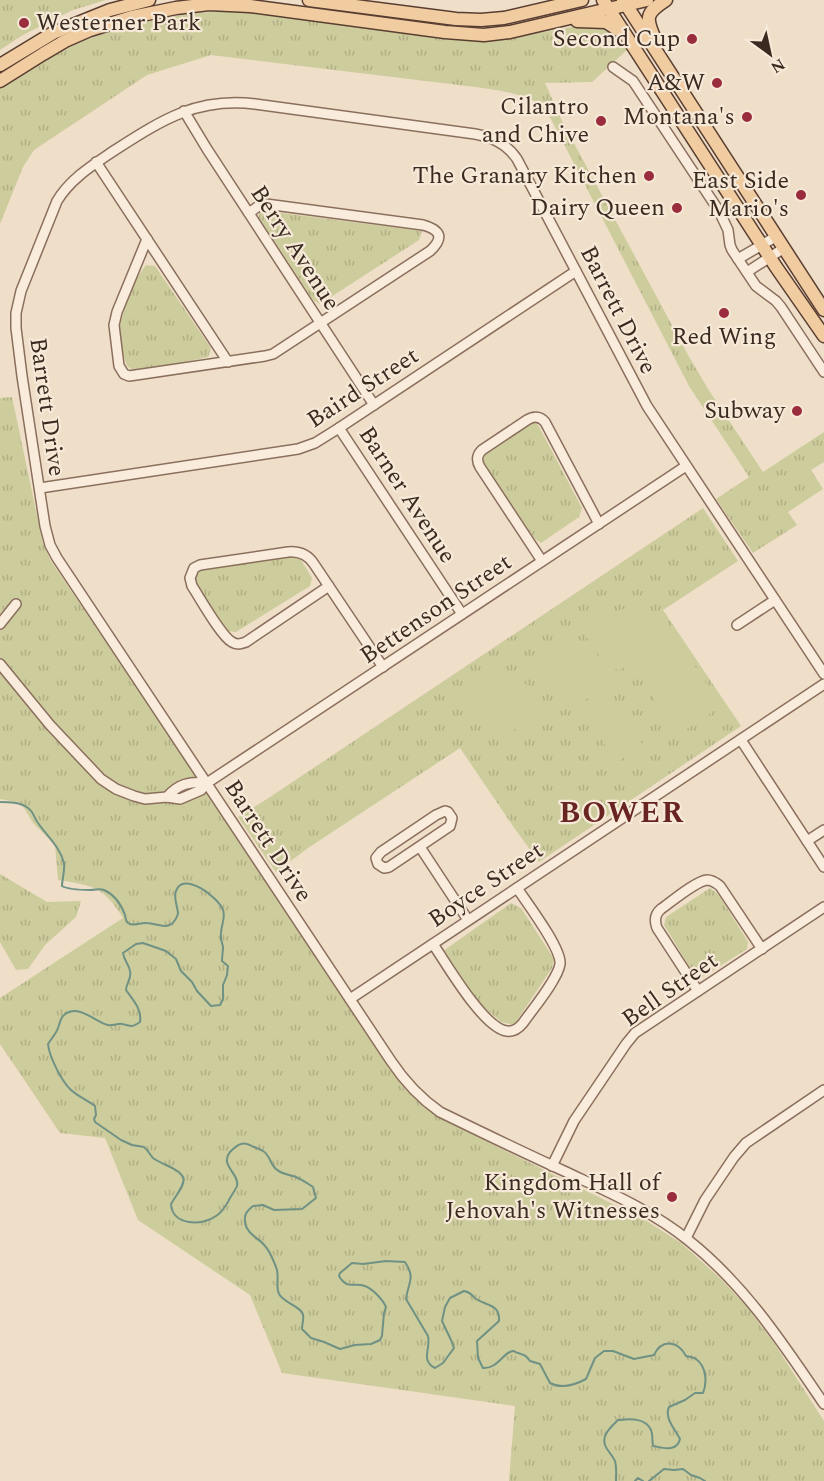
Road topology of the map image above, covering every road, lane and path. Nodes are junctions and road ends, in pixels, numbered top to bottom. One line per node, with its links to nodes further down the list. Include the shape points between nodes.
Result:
1 (149, 0): 17 (main road, via 110,10 53,33)
2 (315, 0): 9 (main road)
3 (380, 0): 12 (main road)
4 (555, 0): 11 (main road)
5 (582, 0): 11 (main road)
6 (647, 0): 8 (main road)
7 (666, 0): 16 (main road, via 654,8 649,20)
8 (625, 2): 10 (main road); 16 (main road)
9 (354, 3): 12 (main road); 13 (street)
10 (606, 4): 14 (main road); 15 (main road)
11 (533, 11): 12 (main road, via 481,20)
12 (411, 13)
13 (352, 20): 14 (main road, via 484,35); 19 (main road, via 250,6 209,4 176,8 90,30)
14 (561, 20): 15 (main road, via 606,22)
15 (626, 36): 25 (main road)
16 (663, 60): 23 (main road)
17 (0, 65)
18 (613, 67): 28 (street, via 633,81 715,205)
19 (0, 81)
20 (184, 111): 21 (street, Barrett Drive); 22 (street, Berry Avenue); 29 (street, Barrett Drive, via 222,103 247,103 494,139 517,159)
21 (96, 162): 24 (street); 39 (street, Barrett Drive, via 57,201 17,306 18,347)
22 (249, 213): 32 (street, Berry Avenue); 32 (street, via 262,204 270,204 423,225 438,233 439,241 430,251)
23 (777, 236): 25 (street); 26 (main road)
24 (147, 239): 34 (street); 34 (street, via 114,325 122,372 132,376)
25 (762, 244): 27 (main road); 28 (street)
26 (784, 248): 27 (street); 31 (main road)
27 (770, 257): 30 (street); 33 (main road)
28 (738, 259): 30 (street)
29 (576, 271): 36 (street, Baird Street); 38 (street, Barrett Drive, via 639,393)
30 (747, 272): 35 (street, via 756,286 776,301)
31 (824, 310)
32 (321, 323): 34 (street, via 273,354); 36 (street, Berry Avenue)
33 (824, 336)
34 (228, 362)
35 (824, 372)
36 (374, 405): 37 (street, Baird Street)
37 (339, 428): 39 (street, Baird Street, via 298,449); 45 (street, Barner Avenue)
38 (686, 466): 40 (street, Bettenson Street); 43 (street, Barrett Drive)
39 (40, 488): 53 (street, Barrett Drive, via 46,532 57,558)
40 (599, 524): 41 (street, Bettenson Street); 41 (street, via 543,420 534,417 518,426 482,450 477,461)
41 (542, 561): 45 (street, Bettenson Street)
42 (329, 586): 42 (street, via 310,559 293,551 200,565 190,578 225,636 238,644); 49 (street)
43 (775, 600): 47 (street); 50 (street, Barrett Drive)
44 (16, 604): 46 (street)
45 (462, 614): 49 (street, Bettenson Street)
46 (0, 624)
47 (737, 625)
48 (0, 664): 53 (street, Bettenson Street, via 43,717 101,779 116,789 145,799 180,799)
49 (383, 667): 53 (street, Bettenson Street)
50 (824, 674)
51 (824, 684): 52 (street, Boyce Street)
52 (741, 740): 55 (street); 58 (street, Boyce Street)
53 (207, 783): 64 (street, Barrett Drive)
54 (824, 830): 55 (street)
55 (807, 841): 57 (street)
56 (420, 847): 56 (street, via 450,826 452,818 448,812 441,812 376,858 378,864 389,867); 60 (street)
57 (824, 867)
58 (517, 888): 60 (street, Boyce Street); 61 (street, via 556,949 560,963 554,978 517,1029 499,1028 478,1009)
59 (824, 907): 62 (street, Bell Street)
60 (468, 920): 61 (street, Boyce Street)
61 (433, 944): 64 (street, Boyce Street)
62 (762, 949): 63 (street, Bell Street); 63 (street, via 720,886 707,880 698,884 657,912 655,919)
63 (698, 992): 66 (street, Bell Street, via 631,1038 574,1122)
64 (350, 999): 66 (street, Barrett Drive, via 398,1072 427,1102)
65 (824, 1090): 67 (street, via 746,1143 705,1200)
66 (552, 1166): 67 (street, Barrett Drive, via 612,1194)
67 (686, 1238): 68 (street, Barrett Drive, via 752,1303)
68 (824, 1404)

